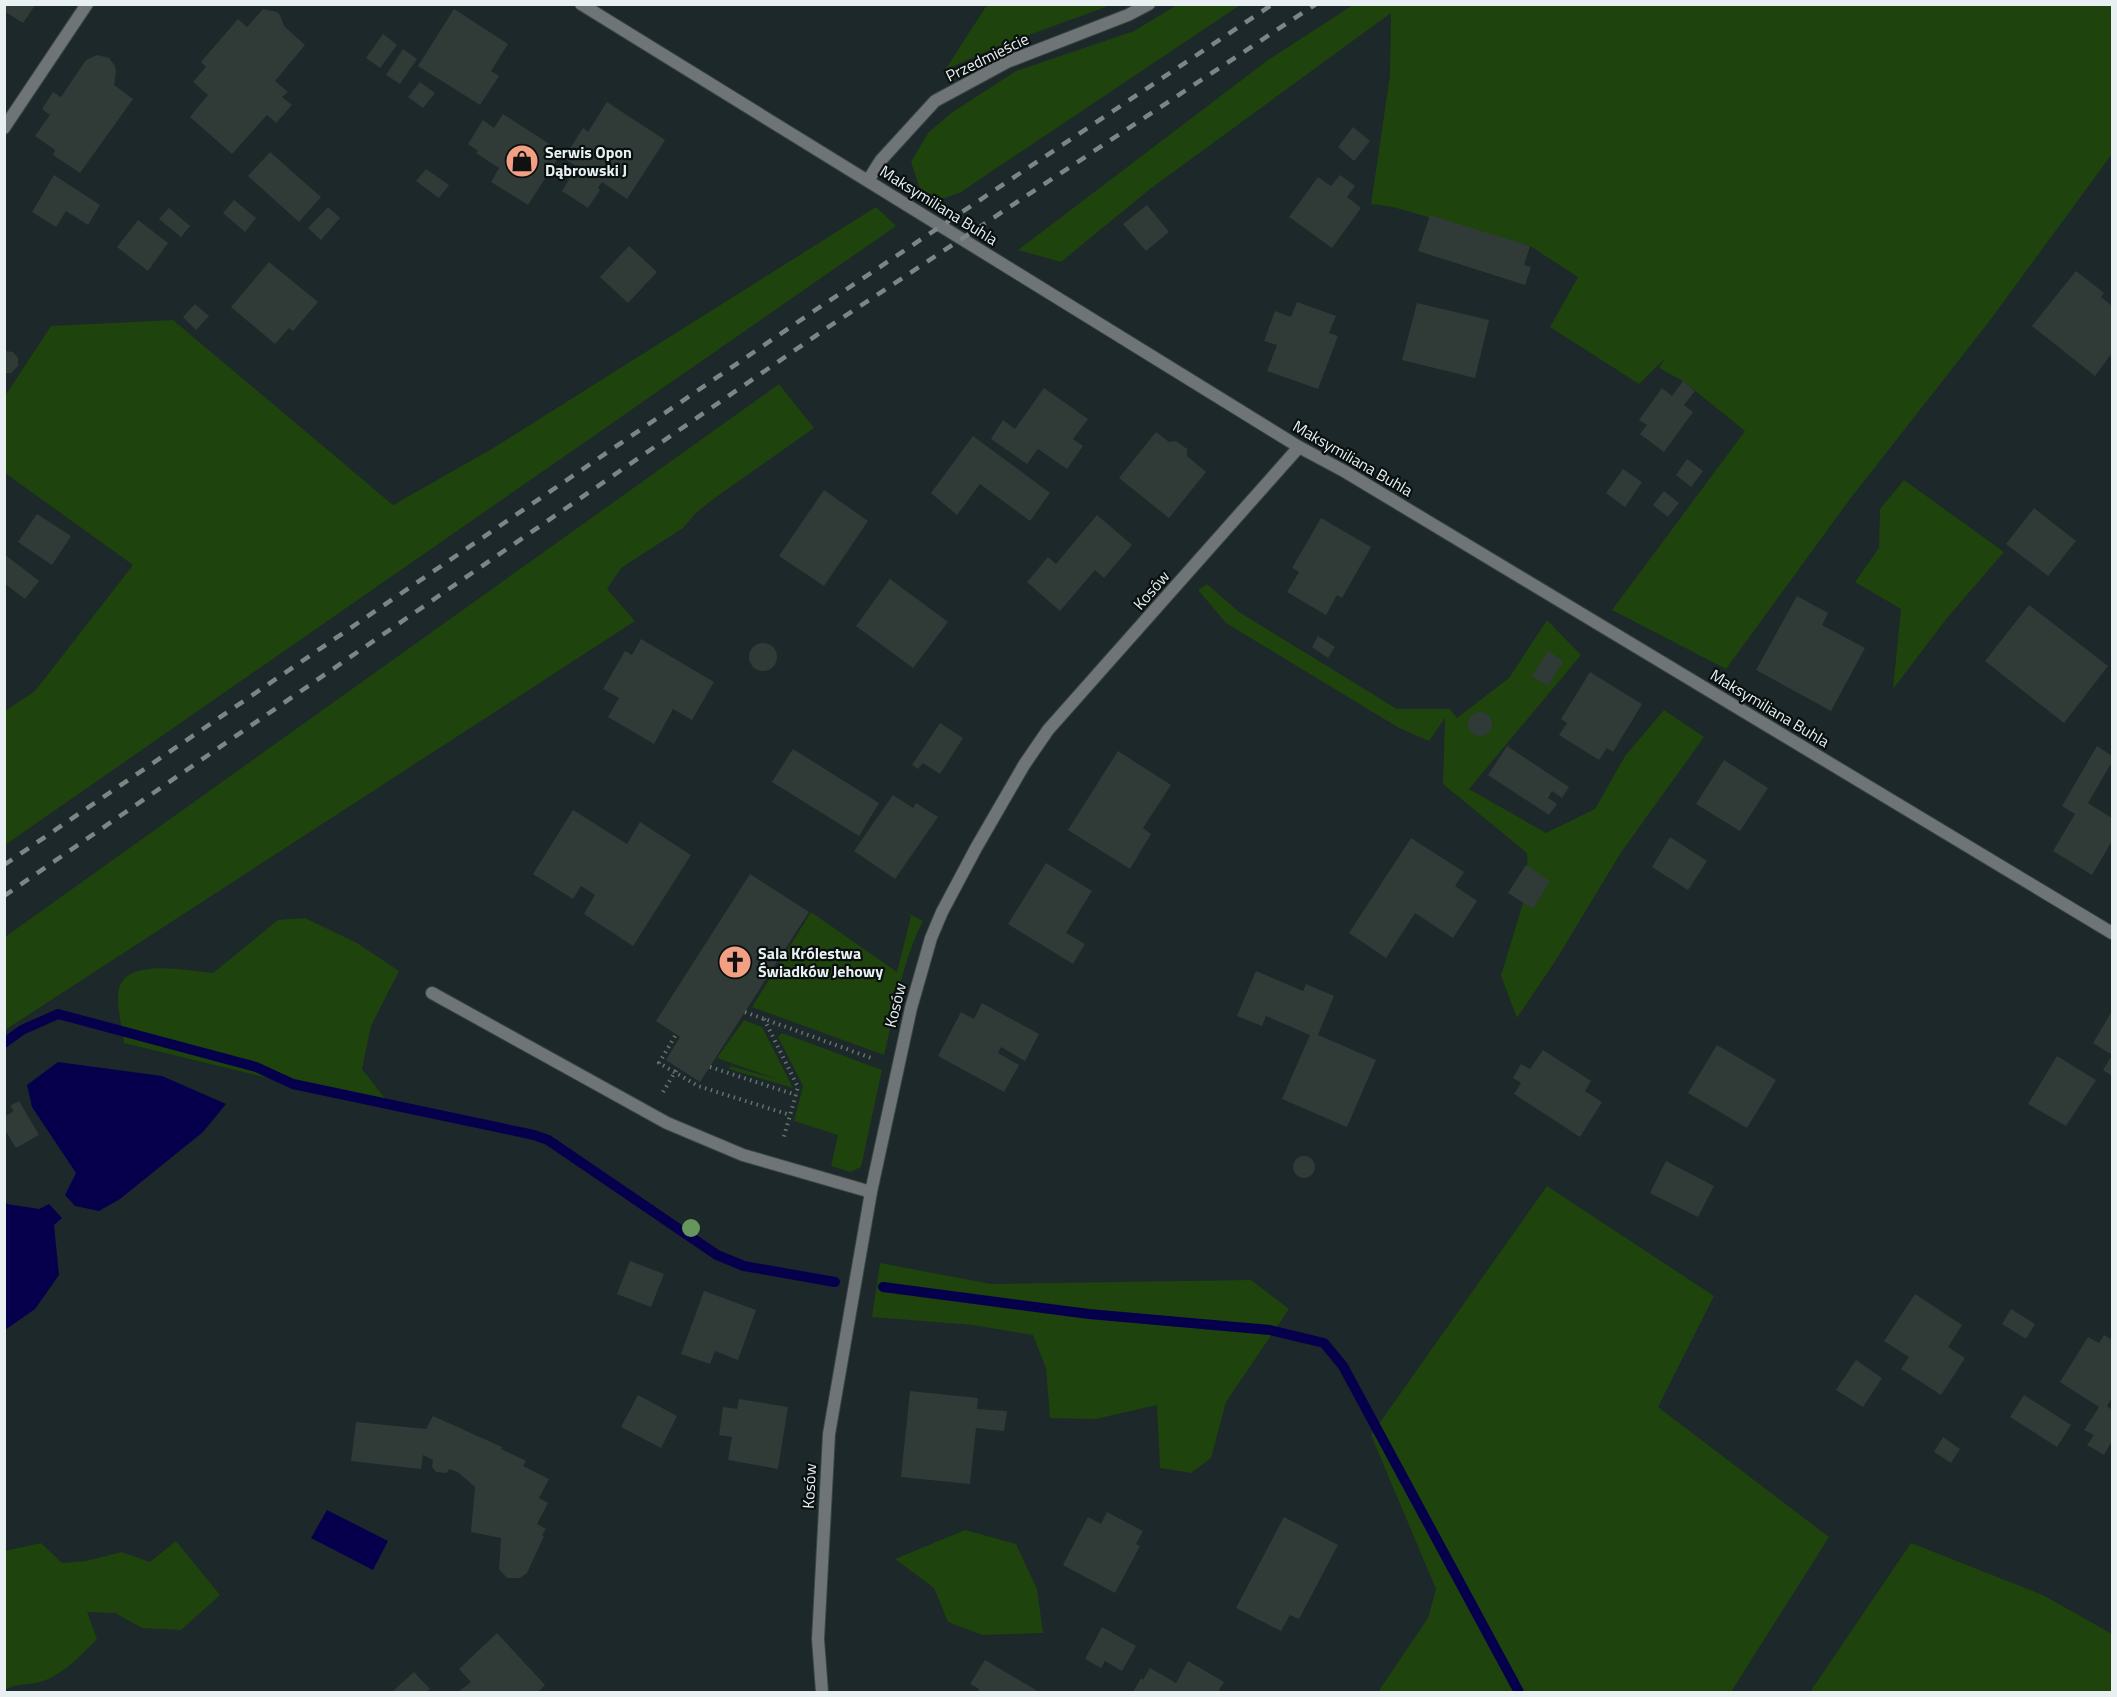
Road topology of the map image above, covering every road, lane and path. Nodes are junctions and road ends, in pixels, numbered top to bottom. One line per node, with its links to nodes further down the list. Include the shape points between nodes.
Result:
1 (87, 4): 4 (street)
2 (581, 4): 5 (street, Maksymiliana Buhla)
3 (1149, 4): 5 (street, Przedmieście, via 1007,62 935,101)
4 (4, 128)
5 (868, 179): 6 (street, Maksymiliana Buhla)
6 (1299, 447): 7 (street, Maksymiliana Buhla); 14 (street, Kosów, via 1048,730 1024,765 971,857 931,938)
7 (2112, 933)
8 (432, 993): 19 (street, via 667,1123 742,1155)
9 (746, 1012): 10 (path)
10 (764, 1019): 14 (path); 17 (path, via 798,1087)
11 (675, 1036): 15 (path, via 659,1062)
12 (678, 1067): 15 (path)
13 (710, 1067): 17 (path)
14 (897, 1068): 20 (street, Kosów)
15 (675, 1072): 16 (path); 18 (path, via 698,1086)
16 (670, 1080)
17 (796, 1095): 18 (path)
18 (790, 1115): 19 (path)
19 (776, 1164): 20 (street)
20 (871, 1192): 21 (street, Kosów, via 829,1434 818,1639)
21 (822, 1692)

